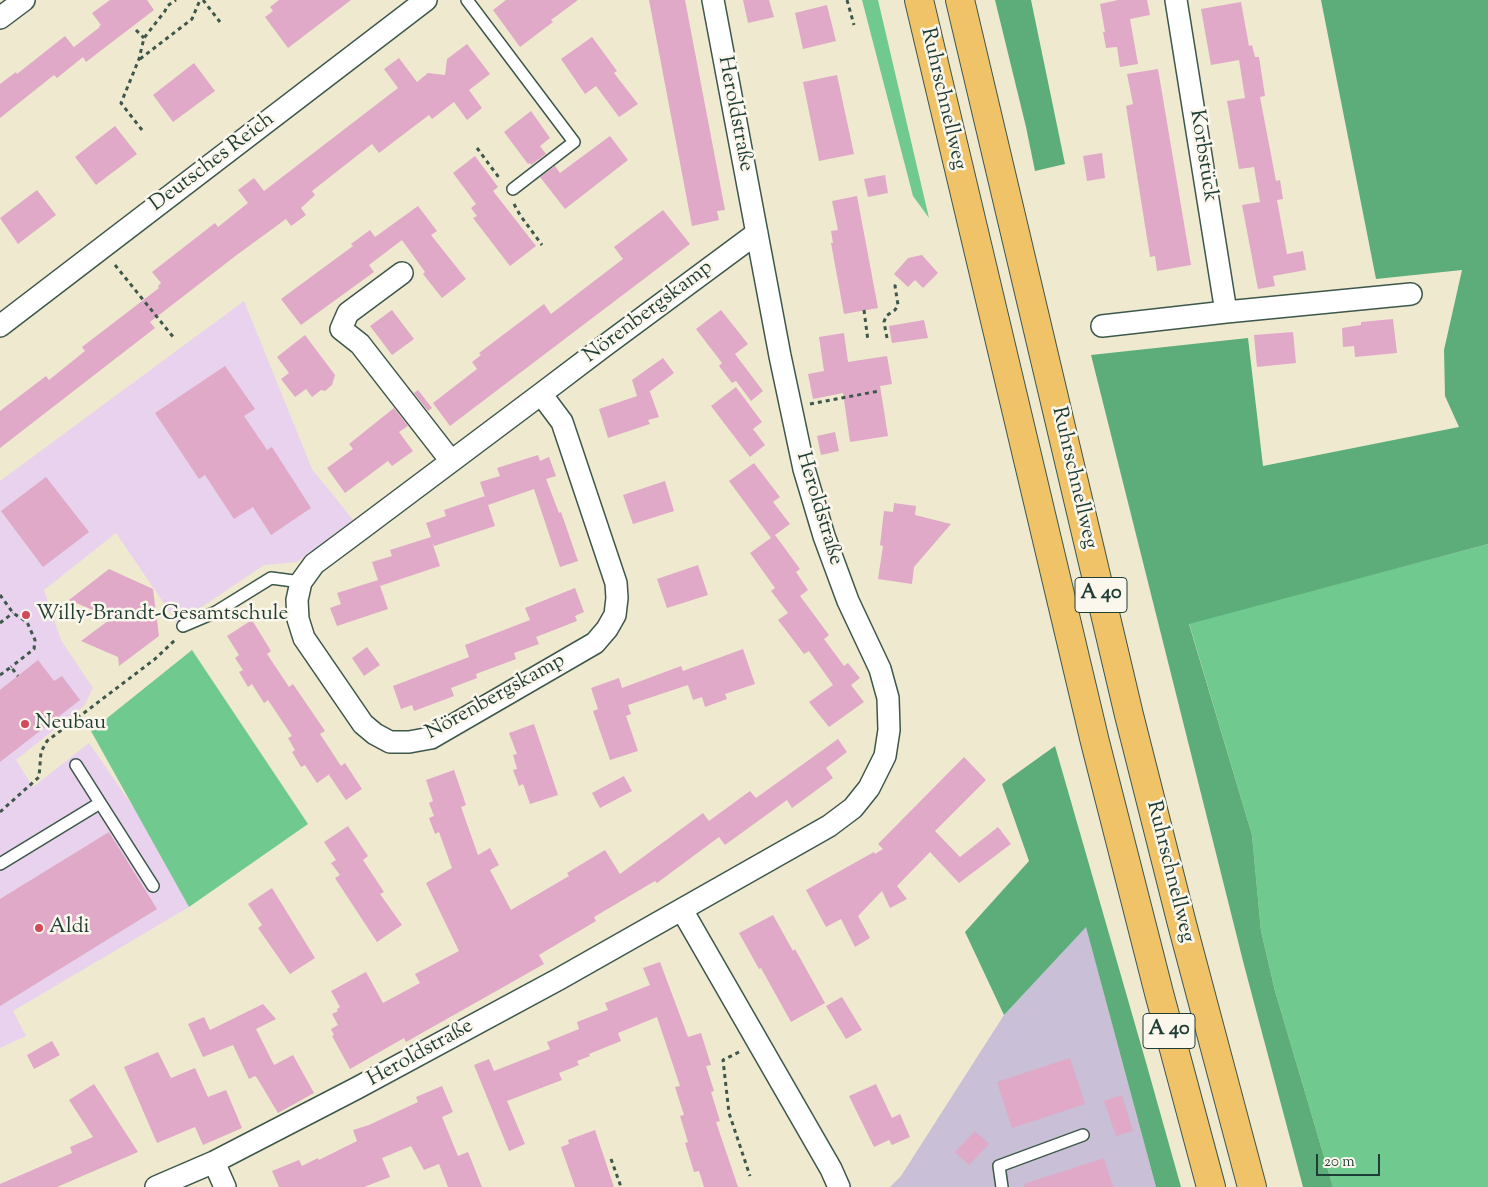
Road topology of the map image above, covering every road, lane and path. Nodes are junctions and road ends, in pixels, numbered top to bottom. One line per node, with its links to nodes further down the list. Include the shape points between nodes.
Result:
1 (24, 0): 11 (street)
2 (176, 0): 15 (path, via 167,6)
3 (202, 0): 12 (path); 16 (path, via 192,19)
4 (426, 0): 20 (street, Deutsches Reich)
5 (467, 0): 18 (lane, via 574,142)
6 (713, 0): 19 (street, Heroldstraße)
7 (847, 0): 13 (path)
8 (919, 0): 59 (highway, Ruhrschnellweg / A 40, via 1094,742)
9 (960, 0): 60 (highway, Ruhrschnellweg / A 40, via 1129,715)
10 (1176, 0): 25 (street, Korbstück)
11 (0, 18)
12 (220, 22)
13 (854, 25)
14 (136, 30): 15 (path)
15 (144, 38): 16 (path)
16 (139, 59): 17 (path, via 121,103)
17 (142, 130)
18 (513, 189)
19 (757, 233): 32 (street, Nörenbergskamp); 33 (street, Heroldstraße)
20 (102, 249): 26 (street, Deutsches Reich); 28 (path)
21 (402, 273): 34 (street, via 348,313 341,330 360,344)
22 (897, 281): 29 (path, via 898,305 884,322)
23 (1411, 294): 25 (street)
24 (864, 310): 30 (path)
25 (1226, 312): 27 (street)
26 (0, 326)
27 (1102, 326)
28 (174, 338)
29 (887, 338)
30 (868, 341)
31 (879, 391): 33 (path)
32 (541, 394): 34 (street, Nörenbergskamp); 35 (street, Nörenbergskamp, via 562,422 616,582 615,615 596,643 431,738 390,742 363,724 304,638 296,600)
33 (790, 407): 48 (street, Heroldstraße, via 821,527 848,601 880,668 886,690 889,730 884,756 869,788 853,808 829,826)
34 (451, 461): 35 (street, Nörenbergskamp, via 314,564)
35 (301, 582): 39 (lane, via 270,578 216,612)
36 (0, 595): 37 (path)
37 (13, 613): 38 (path); 40 (path, via 27,622 35,640 34,649)
38 (0, 623)
39 (184, 626): 45 (path, via 181,634 155,658 47,741 41,752 39,777)
40 (11, 667): 41 (path); 42 (path)
41 (0, 674)
42 (18, 676)
43 (76, 765): 44 (lane)
44 (100, 803): 46 (lane); 47 (lane)
45 (0, 812)
46 (0, 864)
47 (153, 886)
48 (682, 910): 49 (street); 52 (street, Heroldstraße, via 358,1088)
49 (758, 1042): 53 (path, via 723,1060 729,1113); 57 (street)
50 (1083, 1136): 58 (lane, via 999,1166)
51 (611, 1159): 56 (path)
52 (214, 1162): 54 (street, Heroldstraße); 55 (street)
53 (750, 1176)
54 (156, 1187)
55 (225, 1187)
56 (620, 1187)
57 (839, 1187)
58 (1002, 1187)
59 (1211, 1187)
60 (1252, 1187)

